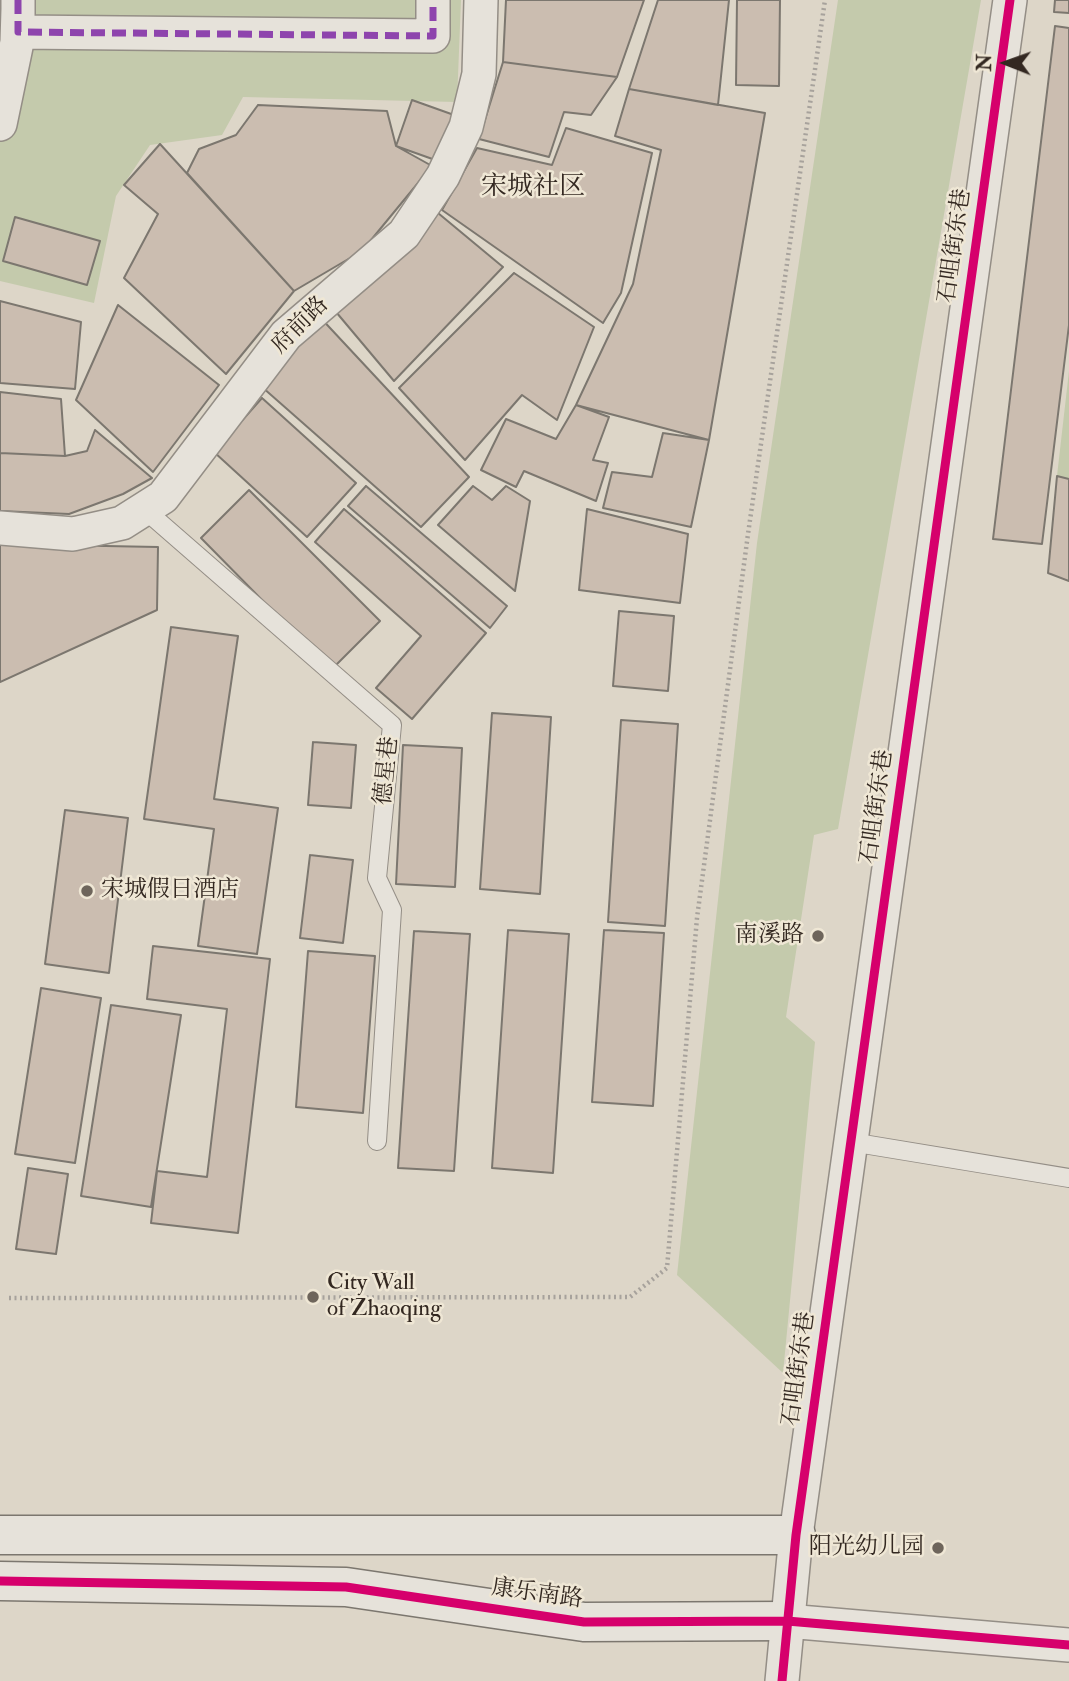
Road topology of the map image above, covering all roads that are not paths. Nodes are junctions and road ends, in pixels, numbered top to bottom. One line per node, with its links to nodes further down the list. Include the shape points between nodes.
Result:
1 (433, 0): 4 (street, via 433,36)
2 (481, 0): 6 (street, 府前路, via 479,74 466,127 443,176 404,234 286,335 163,497)
3 (1010, 0): 9 (street, 石咀街东巷)
4 (18, 16): 5 (street)
5 (0, 124)
6 (144, 509): 7 (street, 府前路, via 122,523 73,534); 8 (lane, 德星巷, via 392,725 377,878 392,909)
7 (0, 528)
8 (377, 1141)
9 (851, 1142): 10 (lane); 12 (street, 石咀街东巷)
10 (1069, 1178)
11 (0, 1535): 12 (street)
12 (796, 1535): 14 (street, 石咀街东巷)
13 (0, 1581): 14 (street, 康乐南路, via 346,1587 584,1622)
14 (787, 1621): 15 (street, 康乐南路); 16 (street, 石咀街东巷)
15 (1069, 1645)
16 (782, 1681)

